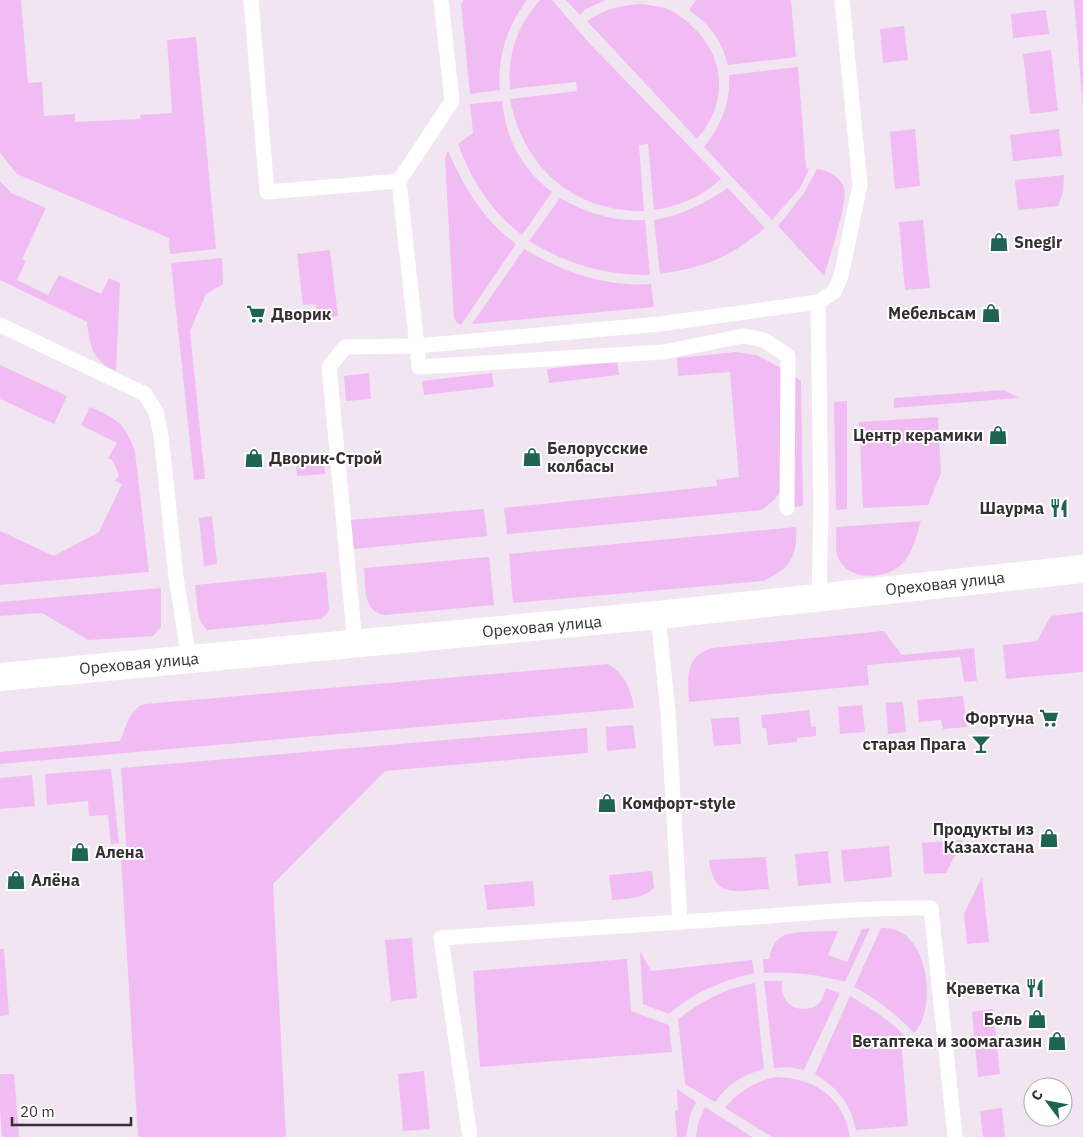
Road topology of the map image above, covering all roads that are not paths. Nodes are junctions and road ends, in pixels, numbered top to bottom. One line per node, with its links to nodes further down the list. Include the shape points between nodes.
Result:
1 (252, 0): 4 (lane, via 267,192)
2 (442, 0): 4 (lane, via 452,101)
3 (842, 0): 5 (lane, via 860,185 841,276 834,292)
4 (399, 181): 7 (lane)
5 (818, 302): 7 (lane, via 660,324); 10 (lane)
6 (0, 325): 13 (lane, via 145,394 156,412)
7 (417, 346): 8 (lane, via 419,367 663,352 743,336 764,340 788,356); 12 (lane, via 345,347 329,367)
8 (787, 508)
9 (1083, 569): 10 (street, Ореховая улица)
10 (819, 597): 11 (street, Ореховая улица)
11 (658, 615): 12 (street, Ореховая улица); 15 (lane, via 668,712)
12 (355, 643): 13 (street, Ореховая улица)
13 (189, 659): 14 (street, Ореховая улица)
14 (0, 677)
15 (680, 922): 16 (lane, via 441,938); 17 (lane, via 882,907 931,908)
16 (470, 1137)
17 (955, 1137)

